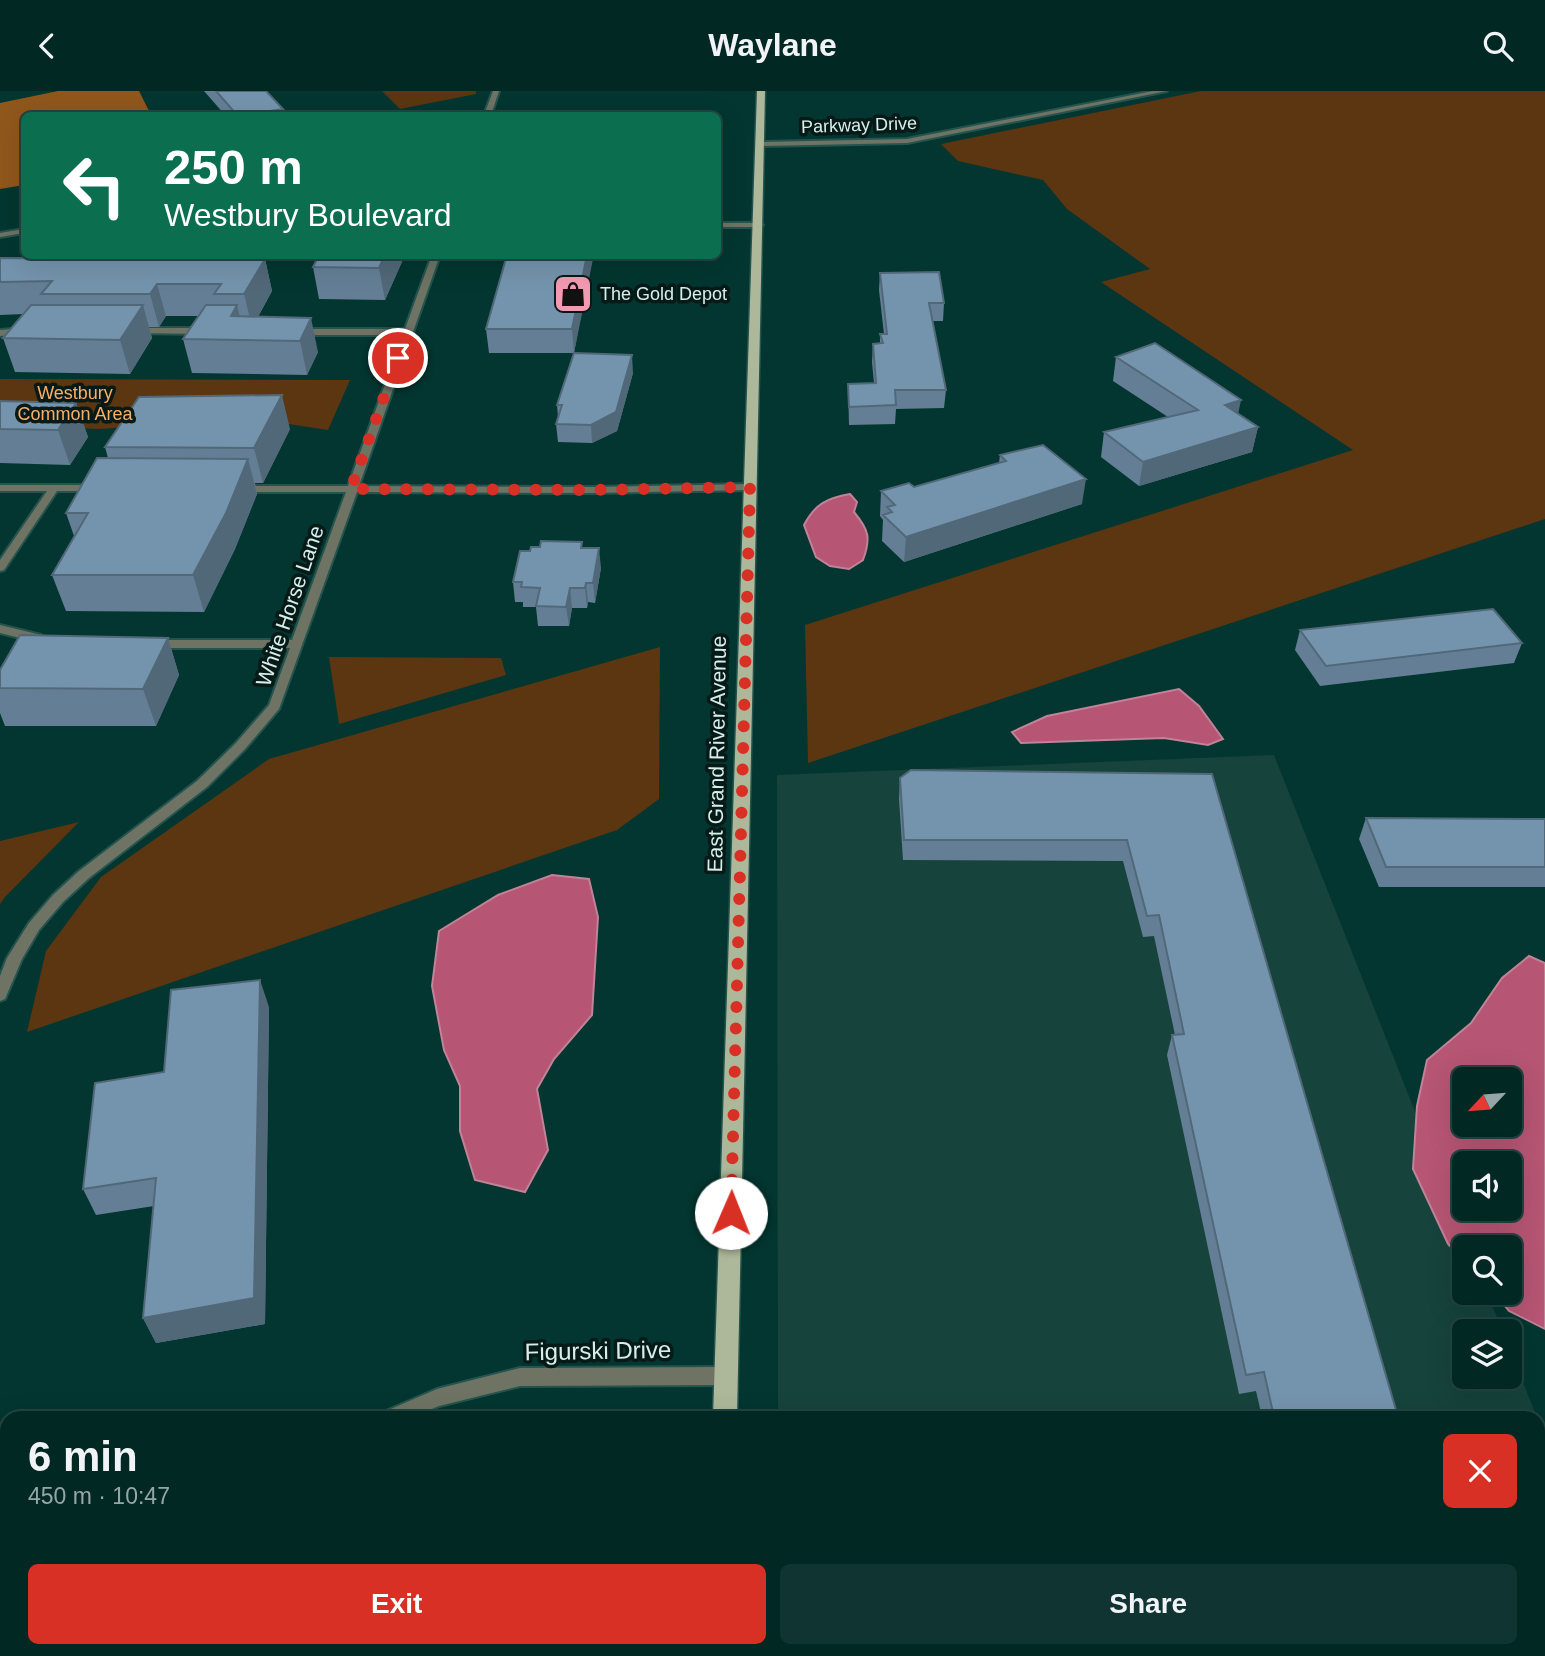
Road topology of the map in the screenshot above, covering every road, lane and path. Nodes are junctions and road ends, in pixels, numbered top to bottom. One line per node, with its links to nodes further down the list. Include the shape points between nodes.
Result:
1 (496, 91): 4 (street)
2 (761, 91): 5 (main road, East Grand River Avenue)
3 (1164, 91): 5 (street, Parkway Drive, via 906,141)
4 (488, 112)
5 (761, 144): 7 (main road, East Grand River Avenue)
6 (721, 225): 7 (street)
7 (759, 225): 17 (main road, East Grand River Avenue)
8 (21, 232): 9 (street)
9 (0, 235)
10 (435, 259): 15 (street, White Horse Lane)
11 (37, 331): 16 (street)
12 (127, 331): 13 (street)
13 (216, 331)
14 (285, 332): 15 (street)
15 (408, 332): 22 (street, White Horse Lane)
16 (0, 333)
17 (750, 487): 22 (street); 29 (main road, East Grand River Avenue)
18 (0, 488): 19 (street)
19 (54, 488): 20 (street); 23 (street)
20 (110, 488)
21 (231, 489): 22 (street)
22 (351, 489): 27 (street, White Horse Lane)
23 (0, 568)
24 (0, 629): 25 (street)
25 (51, 639)
26 (133, 643): 27 (street)
27 (297, 644): 28 (street, White Horse Lane, via 275,706 267,716 201,785 87,870 38,919)
28 (0, 995)
29 (727, 1376): 30 (street, Figurski Drive, via 520,1377 437,1398); 31 (main road, East Grand River Avenue)
30 (407, 1411)
31 (725, 1411)

